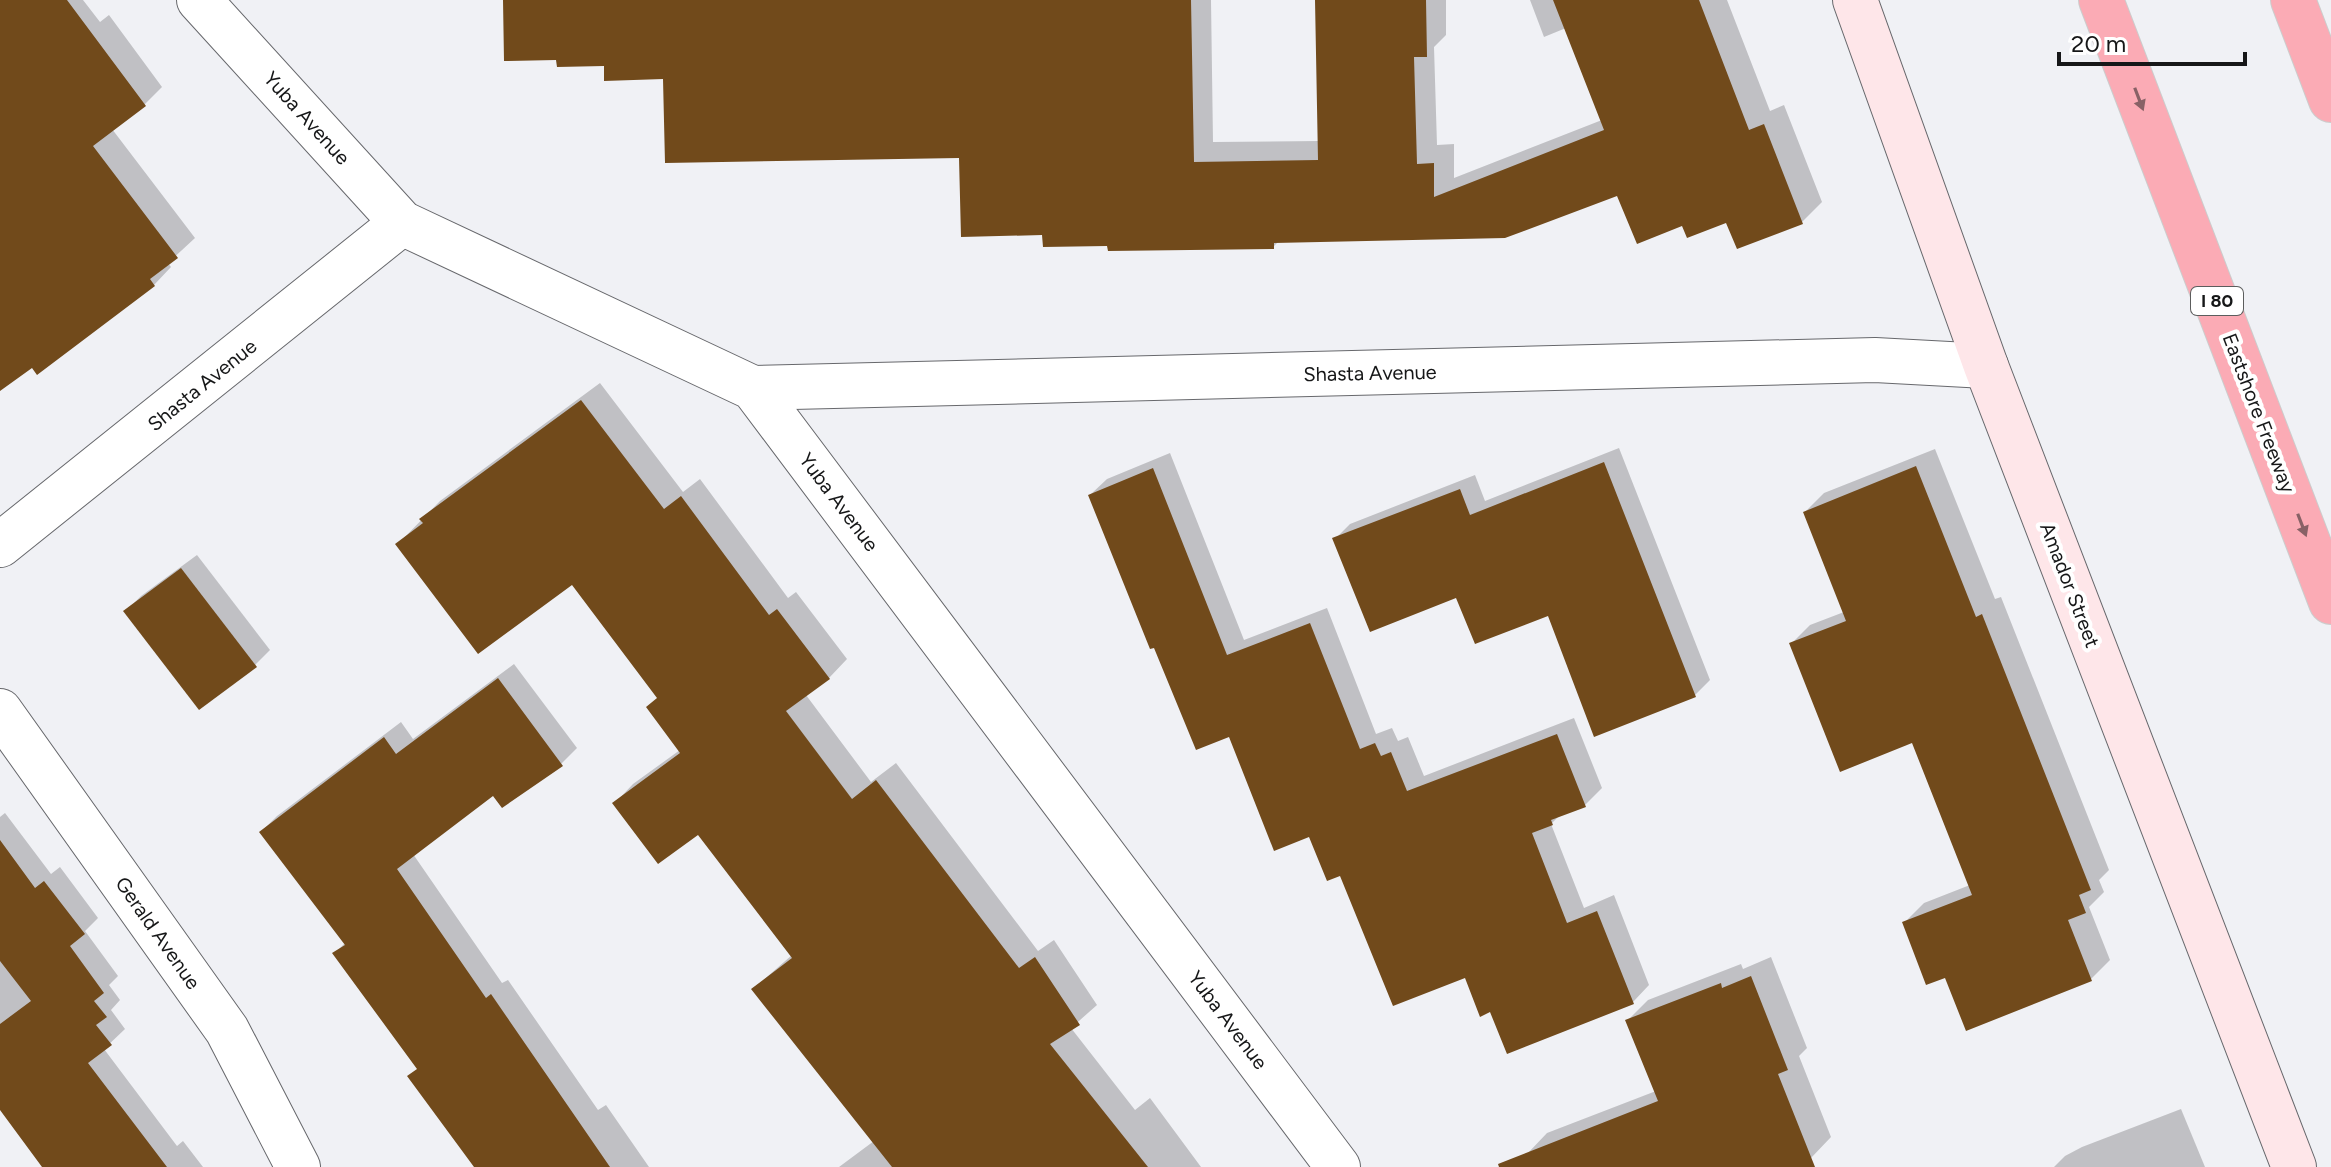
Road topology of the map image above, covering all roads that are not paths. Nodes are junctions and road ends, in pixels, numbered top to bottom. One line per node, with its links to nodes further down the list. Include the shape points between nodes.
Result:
1 (199, 0): 6 (street, Yuba Avenue)
2 (1855, 0): 7 (street, Amador Street)
3 (2101, 0): 10 (highway, Eastshore Freeway / I 80, one-way to 10)
4 (2293, 0): 5 (highway)
5 (2331, 100)
6 (402, 223): 8 (street, Yuba Avenue); 9 (street, Shasta Avenue)
7 (1986, 366): 8 (street, Shasta Avenue, via 1875,360); 14 (street, Amador Street)
8 (753, 388): 13 (street, Yuba Avenue)
9 (0, 545)
10 (2331, 602)
11 (0, 711): 12 (street, Gerald Avenue, via 227,1030)
12 (298, 1167)
13 (1338, 1167)
14 (2294, 1167)

